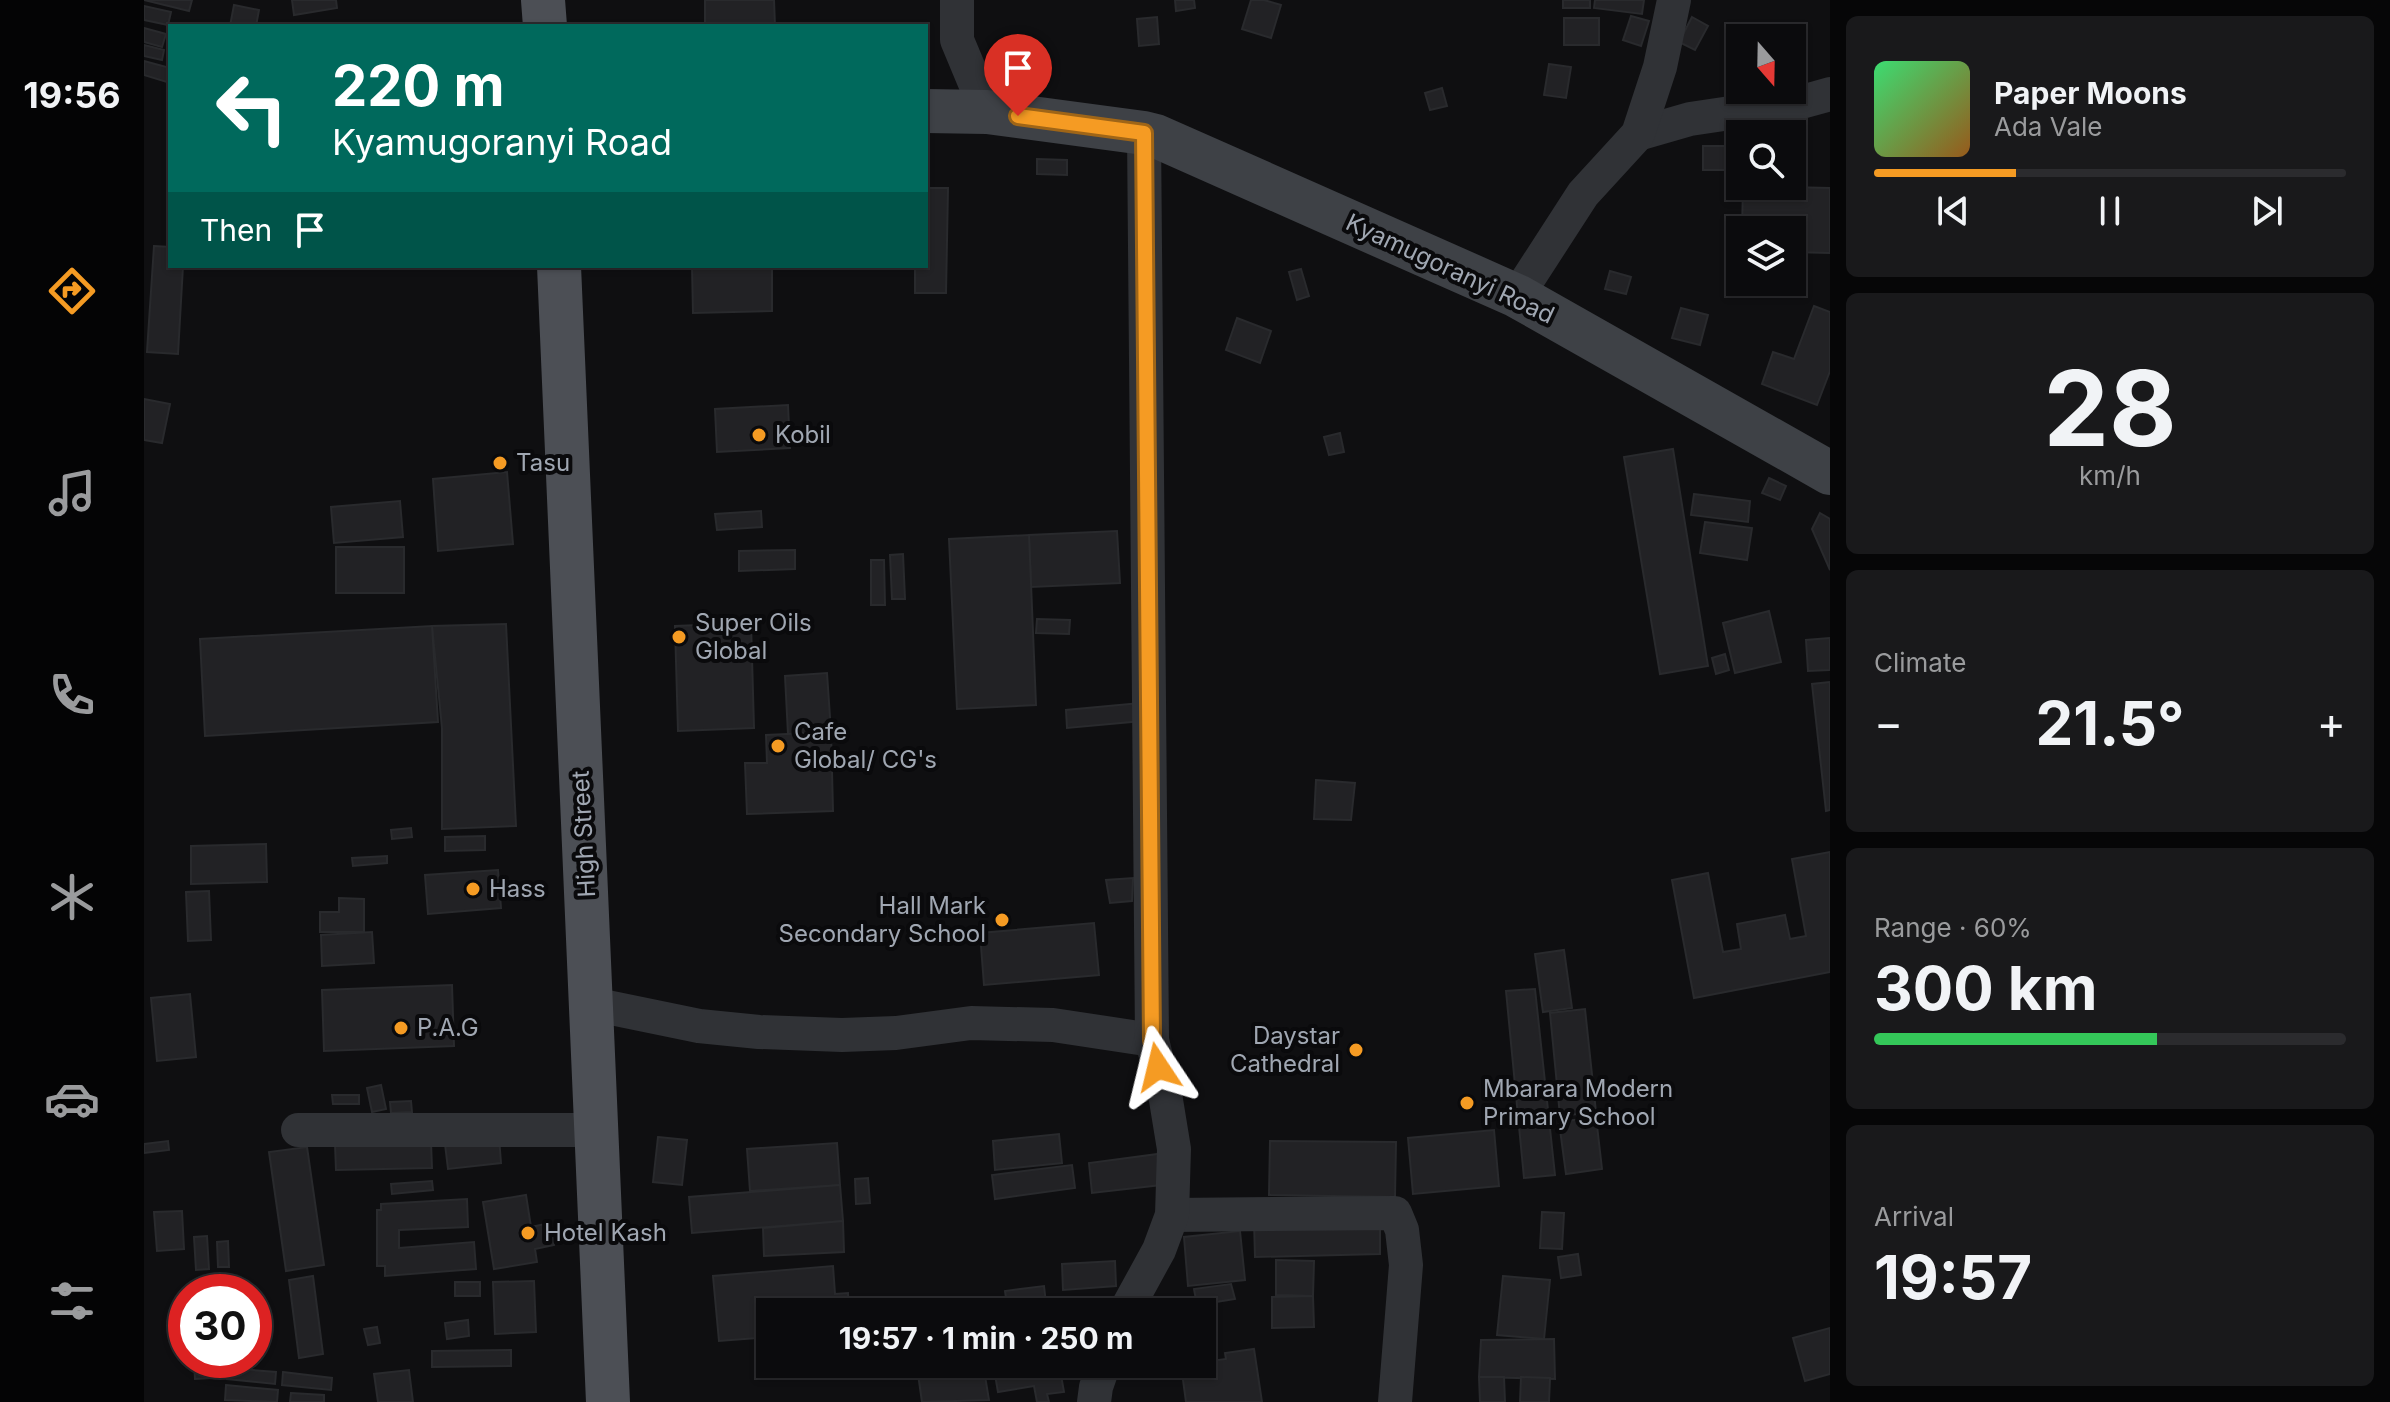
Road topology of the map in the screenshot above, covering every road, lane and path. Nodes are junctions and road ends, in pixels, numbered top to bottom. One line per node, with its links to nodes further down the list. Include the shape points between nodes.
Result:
1 (543, 0): 4 (main road)
2 (957, 0): 7 (street, via 957,40)
3 (1674, 0): 9 (street)
4 (545, 24)
5 (1830, 94): 9 (street, via 1690,119)
6 (928, 111): 7 (street, Kyamugoranyi Road)
7 (987, 112): 8 (street, Kyamugoranyi Road)
8 (1144, 133): 11 (street, Kyamugoranyi Road); 14 (street)
9 (1638, 134): 11 (street, via 1583,194)
10 (559, 268): 13 (main road, High Street)
11 (1517, 296): 12 (street, Kyamugoranyi Road)
12 (1830, 473)
13 (592, 1004): 14 (street, via 699,1026 759,1032 896,1033 971,1023 1053,1025); 16 (main road, High Street)
14 (1152, 1040): 17 (street, via 1174,1149)
15 (298, 1130): 16 (street)
16 (596, 1130): 20 (main road, High Street)
17 (1172, 1215): 18 (street); 22 (street, via 1395,1213 1406,1265)
18 (1133, 1298)
19 (1099, 1378): 21 (street)
20 (608, 1402)
21 (1094, 1402)
22 (1395, 1402)

